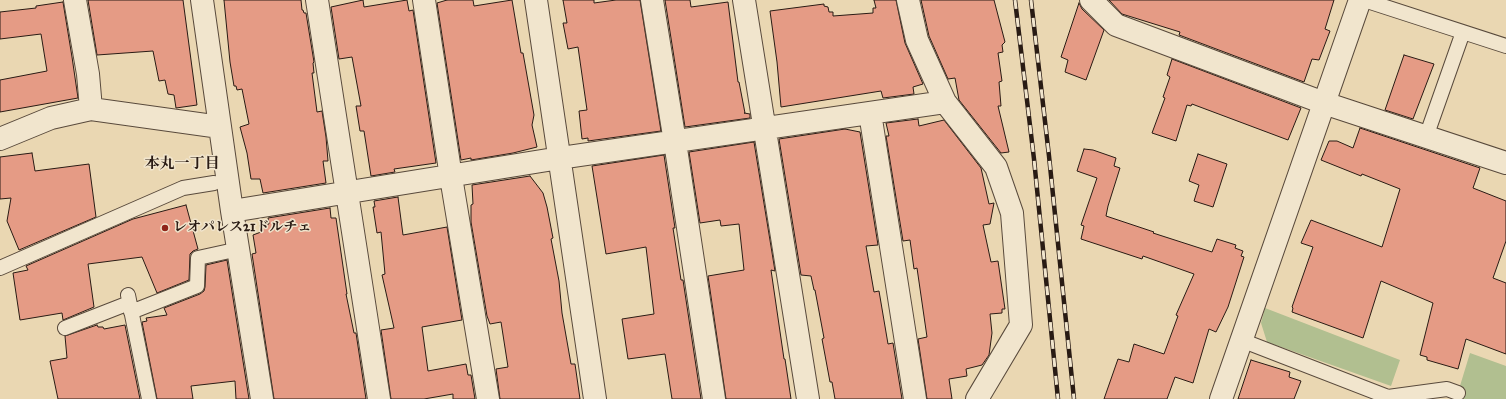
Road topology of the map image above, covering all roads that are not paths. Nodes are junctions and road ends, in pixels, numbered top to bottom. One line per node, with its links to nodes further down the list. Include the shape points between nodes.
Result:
1 (76, 0): 16 (street)
2 (202, 0): 18 (street)
3 (317, 0): 27 (street)
4 (424, 0): 25 (street)
5 (536, 0): 23 (street)
6 (652, 0): 22 (street)
7 (744, 0): 19 (street)
8 (908, 0): 14 (street, via 917,40)
9 (1091, 0): 15 (street, via 1116,25)
10 (1360, 0): 15 (street)
11 (1364, 0): 12 (lane)
12 (1463, 32): 13 (lane); 20 (lane)
13 (1506, 46)
14 (945, 102): 17 (street); 43 (street, via 996,167 1012,214 1021,325)
15 (1324, 103): 20 (street); 33 (street)
16 (91, 109): 18 (street); 21 (street, via 51,118)
17 (870, 113): 19 (street); 42 (street)
18 (220, 127): 28 (street)
19 (764, 129): 22 (street); 41 (street)
20 (1426, 136): 24 (street)
21 (0, 139)
22 (675, 142): 23 (street); 40 (street)
23 (560, 158): 25 (street); 39 (street)
24 (1506, 163)
25 (451, 177): 27 (street); 38 (street)
26 (214, 183): 30 (lane, via 183,188)
27 (347, 194): 28 (street); 37 (street)
28 (232, 212): 29 (street)
29 (238, 249): 31 (lane, via 198,258 198,286); 36 (street)
30 (0, 268)
31 (130, 303): 32 (lane); 35 (lane)
32 (65, 328)
33 (1241, 340): 34 (lane, via 1388,397 1447,389); 44 (street)
34 (1458, 393)
35 (149, 399)
36 (262, 399)
37 (379, 399)
38 (488, 399)
39 (595, 399)
40 (714, 399)
41 (808, 399)
42 (915, 399)
43 (976, 399)
44 (1220, 399)

